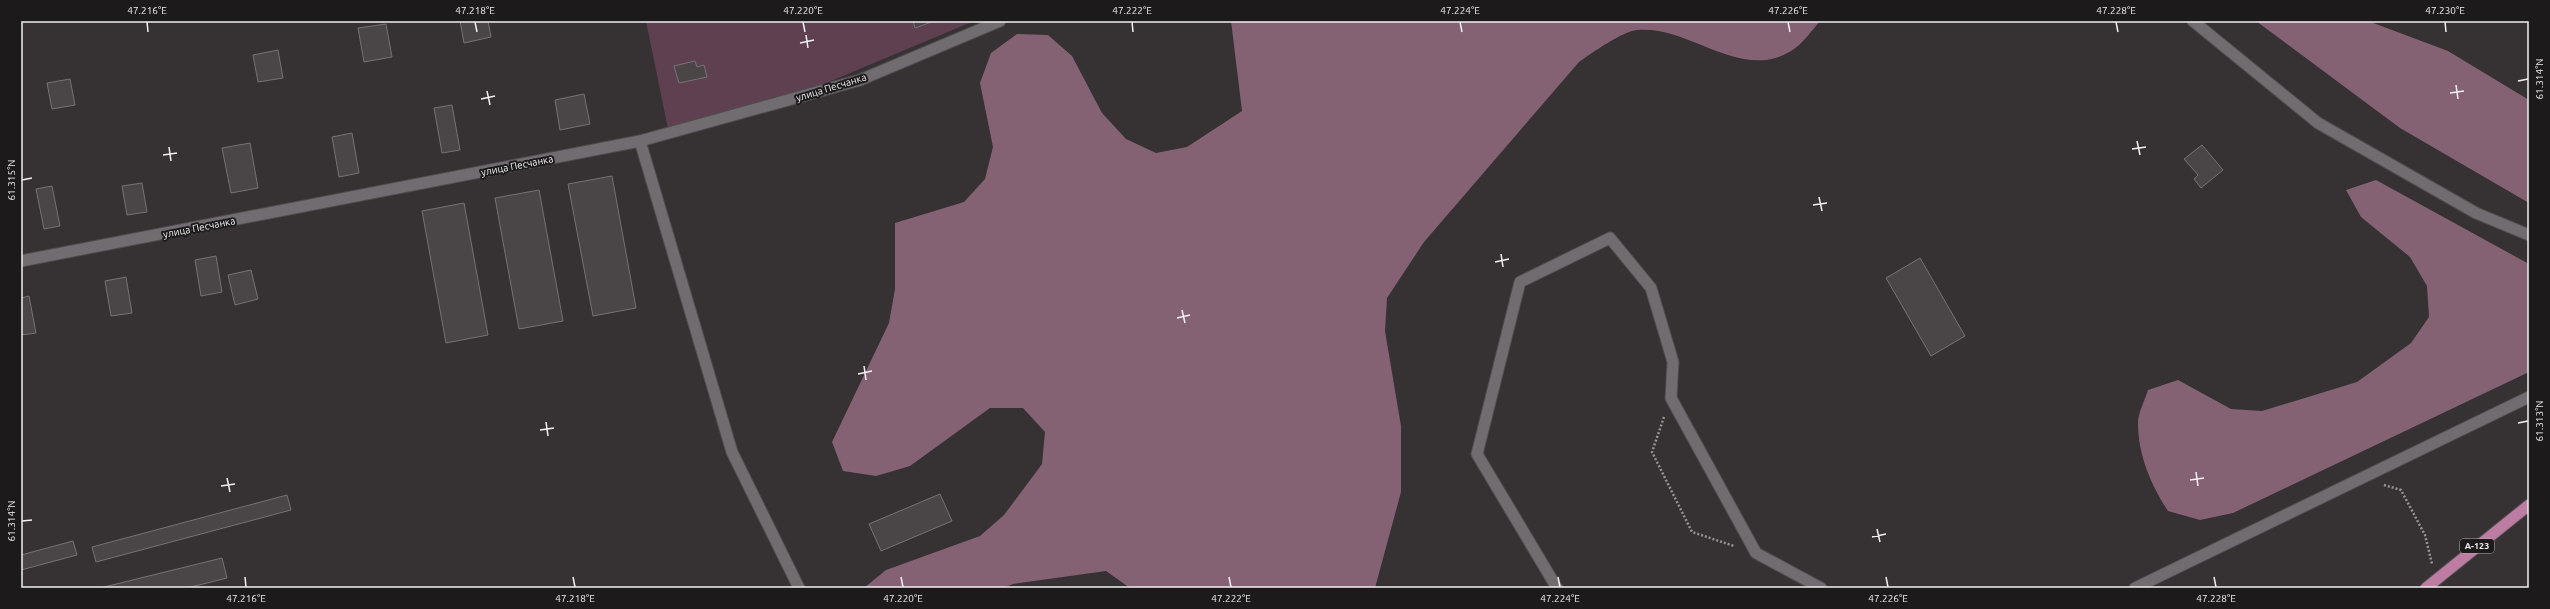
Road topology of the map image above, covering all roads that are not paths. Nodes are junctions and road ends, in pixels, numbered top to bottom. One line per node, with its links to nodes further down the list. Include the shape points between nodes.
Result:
1 (1000, 21): 3 (street, улица Песчанка, via 860,80)
2 (2193, 21): 4 (street, via 2318,123 2476,213)
3 (640, 141): 5 (street, улица Песчанка); 8 (street, via 732,452)
4 (2529, 235)
5 (21, 261)
6 (2529, 397): 11 (street)
7 (2529, 505): 12 (main road, А-123)
8 (799, 588)
9 (1558, 588): 10 (street, via 1477,454 1520,282 1610,238 1651,288 1673,362 1671,398 1756,552)
10 (1821, 588)
11 (2135, 588)
12 (2426, 588)

